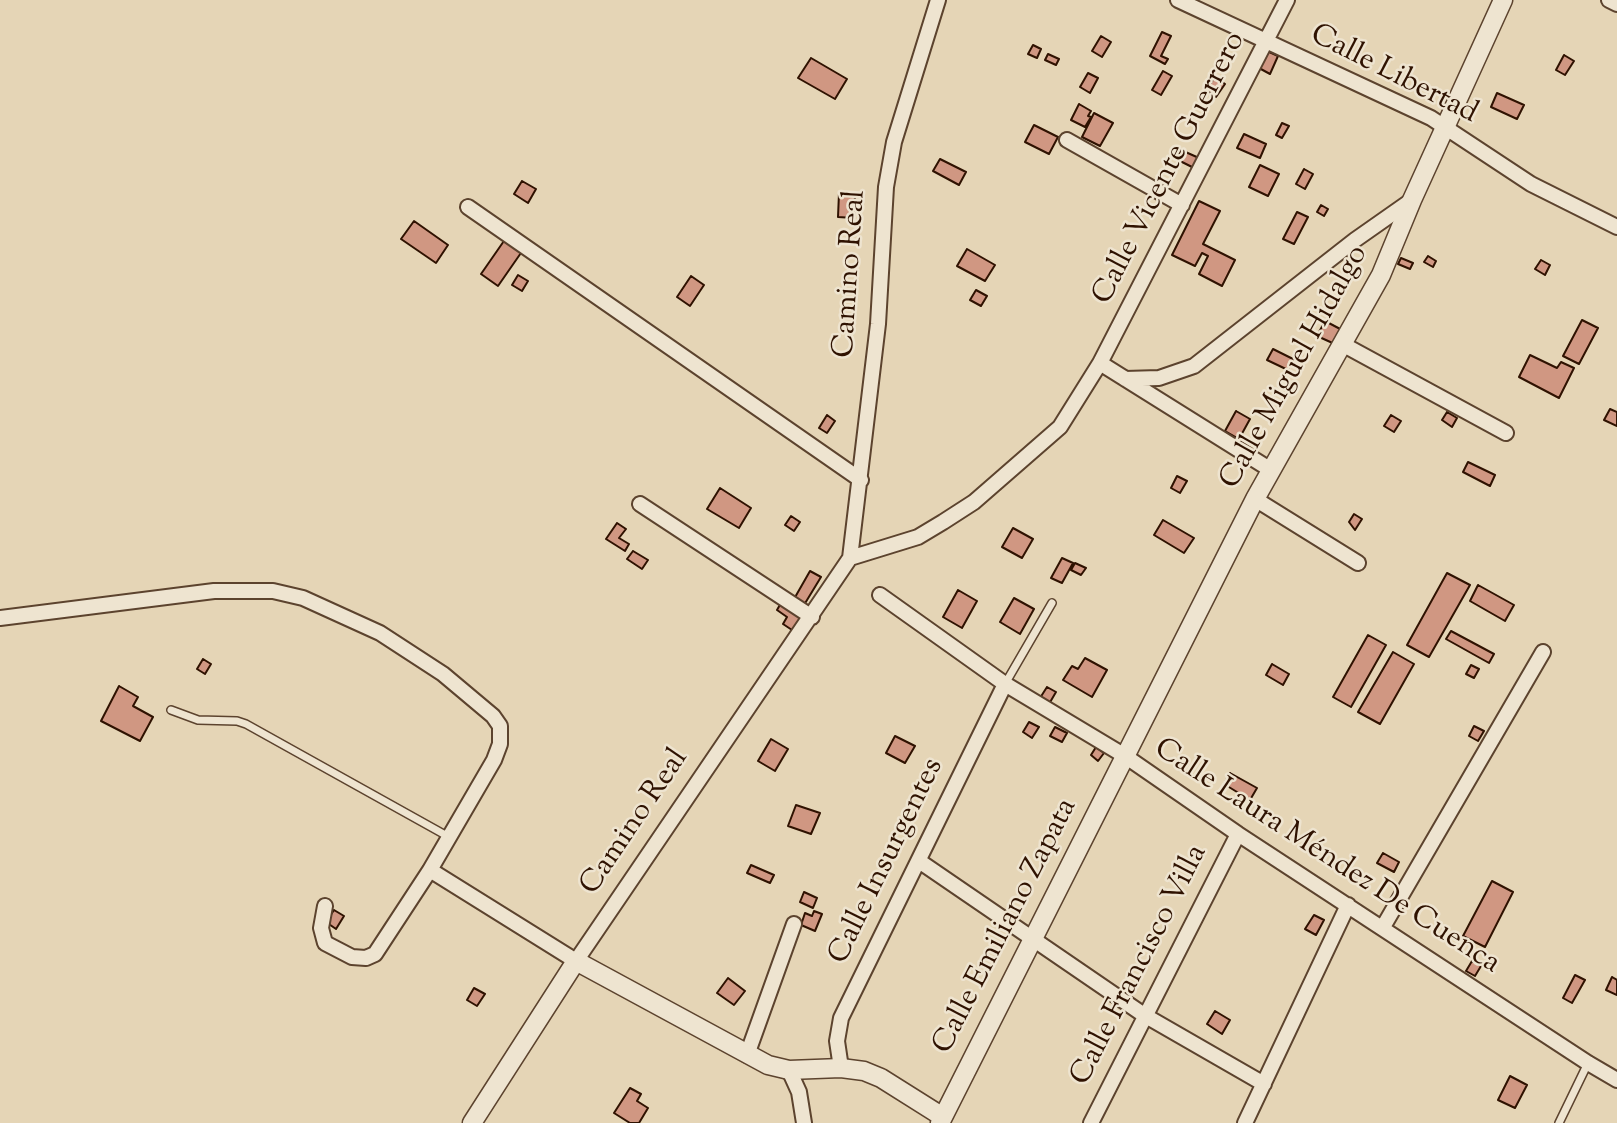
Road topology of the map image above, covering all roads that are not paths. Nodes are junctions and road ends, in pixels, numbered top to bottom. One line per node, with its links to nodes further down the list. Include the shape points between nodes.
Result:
1 (938, 0): 19 (street, Camino Real, via 894,142 886,187 878,324)
2 (1178, 0): 7 (street, Calle Libertad)
3 (1287, 0): 7 (street, Calle Vicente Guerrero)
4 (1503, 0): 8 (street, Calle Miguel Hidalgo)
5 (1608, 0): 6 (street)
6 (1617, 4)
7 (1267, 41): 8 (street, Calle Libertad); 11 (street, Calle Vicente Guerrero)
8 (1445, 128): 10 (street, Calle Miguel Hidalgo); 13 (street, Calle Libertad, via 1531,184)
9 (1067, 140): 11 (street)
10 (1412, 200): 14 (street, Calle Miguel Hidalgo, via 1381,275); 16 (street, via 1194,366 1159,378)
11 (1182, 205): 15 (street, Calle Vicente Guerrero)
12 (468, 207): 19 (street)
13 (1617, 227)
14 (1343, 345): 17 (street); 18 (street, Calle Miguel Hidalgo)
15 (1100, 363): 16 (street); 22 (street, via 1060,427 974,502 918,537)
16 (1125, 379): 18 (street)
17 (1506, 433)
18 (1271, 470): 20 (street, Calle Miguel Hidalgo)
19 (861, 480): 22 (street, Camino Real)
20 (1255, 499): 23 (street); 31 (street, Calle Miguel Hidalgo)
21 (640, 504): 26 (street)
22 (850, 558): 26 (street, Camino Real)
23 (1358, 563)
24 (880, 595): 29 (street, Calle Laura Méndez De Cuenca)
25 (1052, 603): 29 (lane)
26 (812, 617): 41 (street, Camino Real)
27 (0, 618): 33 (street, via 214,591 273,591 303,598 380,633 443,674 500,726 494,760)
28 (1543, 652): 39 (street)
29 (1005, 684): 31 (street, Calle Laura Méndez De Cuenca); 34 (street, Calle Insurgentes)
30 (171, 710): 33 (lane, via 209,722 246,724)
31 (1125, 756): 32 (street, Calle Laura Méndez De Cuenca); 40 (street, Calle Emiliano Zapata)
32 (1238, 834): 36 (street, Calle Laura Méndez De Cuenca); 42 (street, Calle Francisco Villa)
33 (449, 837): 35 (street)
34 (919, 862): 40 (street); 45 (street, Calle Insurgentes, via 841,1018 837,1041)
35 (430, 870): 37 (street, via 375,954 366,958 352,957 325,943 321,928); 41 (street)
36 (1348, 905): 39 (street, Calle Laura Méndez De Cuenca); 48 (street)
37 (325, 906)
38 (794, 924): 43 (street)
39 (1383, 927): 44 (street, Calle Laura Méndez De Cuenca)
40 (1034, 939): 42 (street); 49 (street, Calle Emiliano Zapata)
41 (576, 961): 43 (street); 50 (street, Camino Real)
42 (1144, 1015): 48 (street); 52 (street, Calle Francisco Villa)
43 (747, 1055): 46 (street)
44 (1588, 1063): 47 (street, Calle Laura Méndez De Cuenca); 54 (lane)
45 (841, 1068): 46 (street); 49 (street, via 881,1078)
46 (789, 1070): 51 (street, via 799,1092)
47 (1617, 1080)
48 (1264, 1084): 53 (street)
49 (945, 1121)
50 (472, 1123)
51 (804, 1123)
52 (1090, 1123)
53 (1245, 1123)
54 (1559, 1123)

